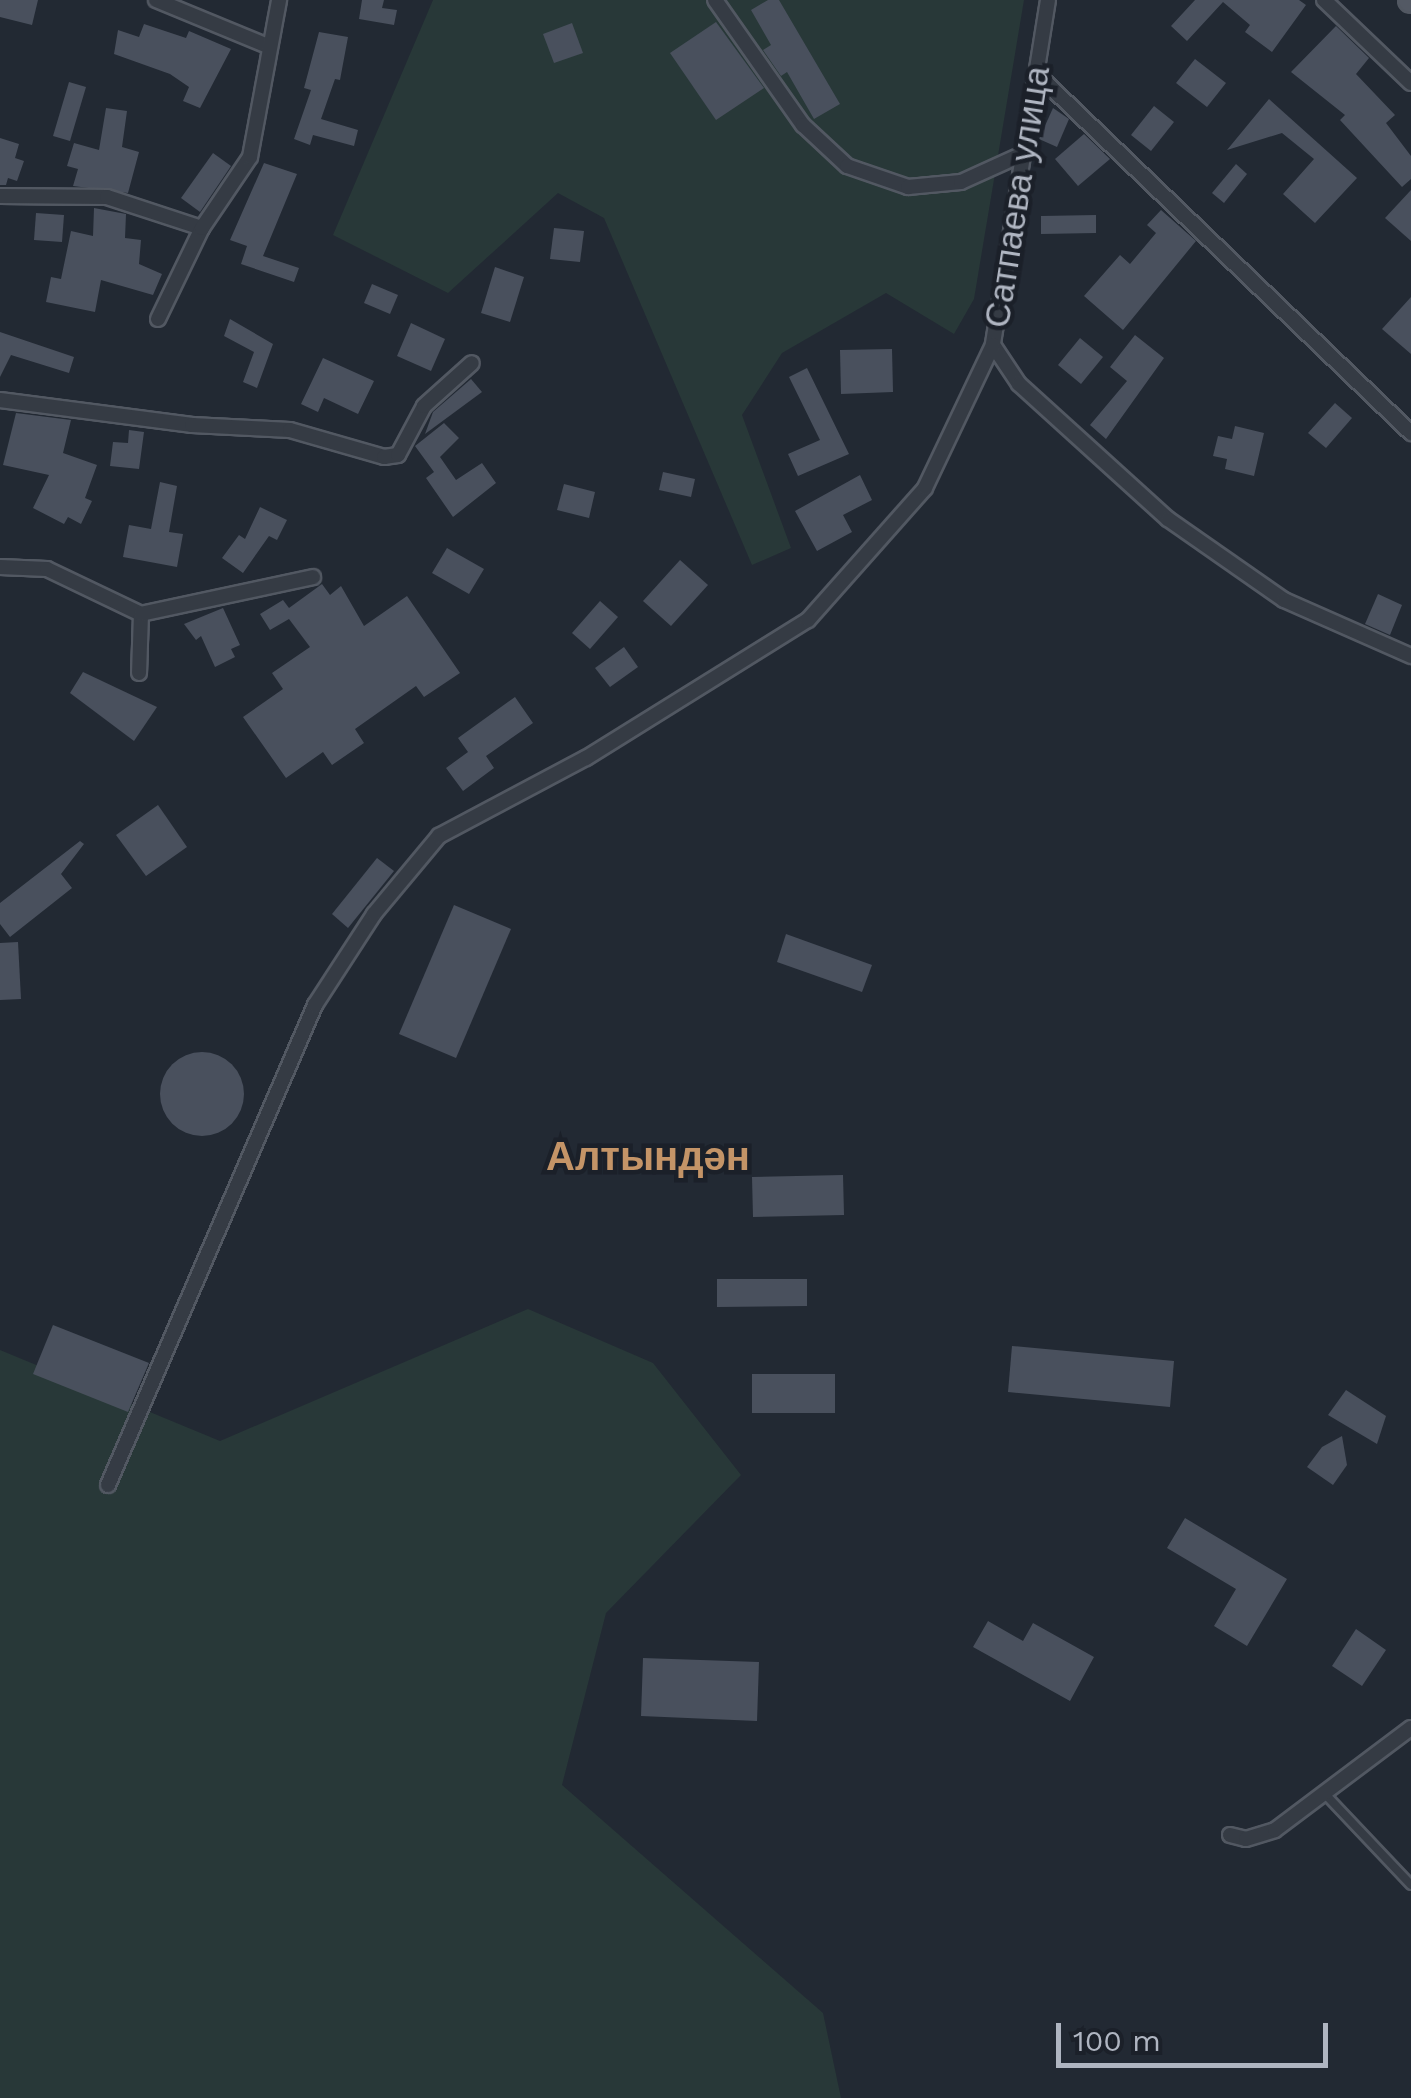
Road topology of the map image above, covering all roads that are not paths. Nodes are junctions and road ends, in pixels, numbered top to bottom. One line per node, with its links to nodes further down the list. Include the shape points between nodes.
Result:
1 (156, 0): 6 (street)
2 (279, 0): 6 (street)
3 (716, 0): 9 (street, via 803,125 848,166 908,188 961,182)
4 (1048, 0): 7 (street, Сатпаева улица)
5 (1324, 0): 8 (street)
6 (270, 47): 11 (street, via 250,157)
7 (1038, 76): 9 (street, Сатпаева улица); 16 (street)
8 (1411, 83)
9 (1024, 153): 13 (street, Сатпаева улица)
10 (0, 196): 11 (street, via 107,196)
11 (202, 228): 12 (street)
12 (158, 319)
13 (993, 345): 20 (street, Сатпаева улица, via 1018,384 1168,519 1284,600); 22 (street, via 925,488 808,620 586,758 439,836 374,914 315,1005)
14 (472, 363): 15 (street, via 424,406 398,455 384,457 290,430 192,426)
15 (0, 400)
16 (1411, 433)
17 (0, 568): 19 (street, via 47,569)
18 (313, 577): 19 (street)
19 (141, 614): 21 (street)
20 (1411, 656)
21 (139, 673)
22 (108, 1485)
23 (1411, 1728): 24 (street)
24 (1324, 1793): 25 (street, via 1275,1830 1246,1839); 26 (lane)
25 (1230, 1835)
26 (1411, 1884)

